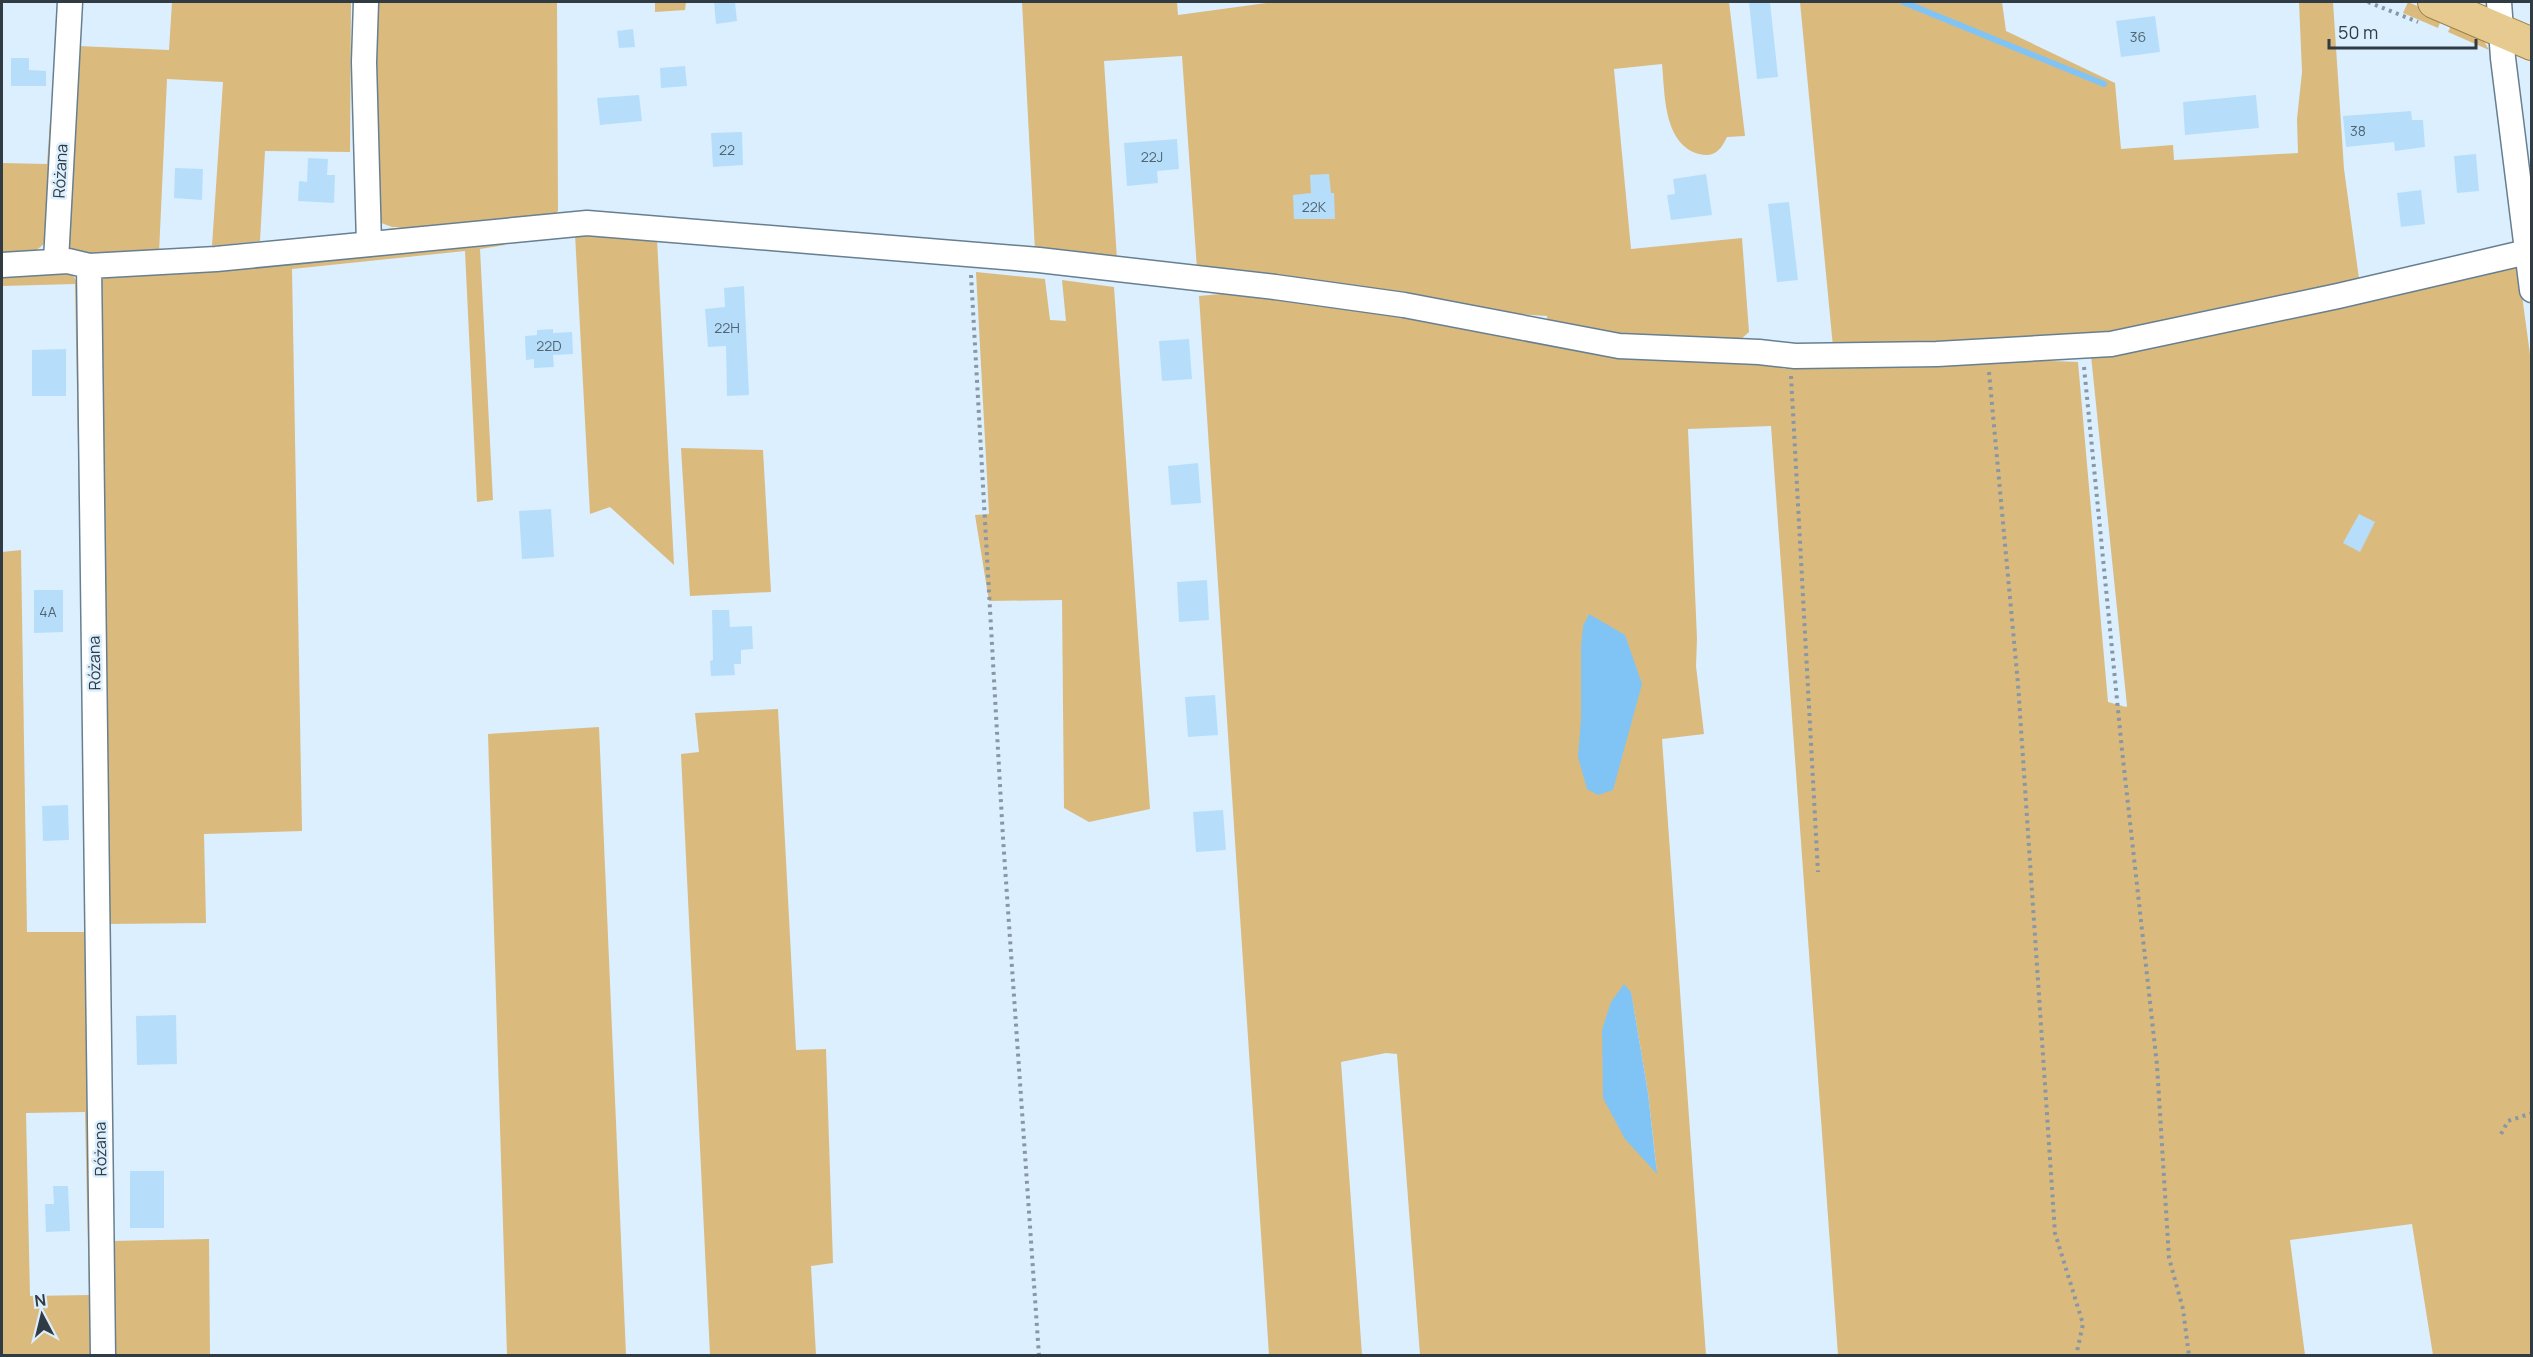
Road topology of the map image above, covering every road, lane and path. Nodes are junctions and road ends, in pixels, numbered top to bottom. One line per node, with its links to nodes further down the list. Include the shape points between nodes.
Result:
1 (70, 2): 10 (street, Różana)
2 (366, 2): 7 (street)
3 (2434, 2): 4 (main road)
4 (2500, 16): 5 (main road); 6 (street)
5 (2532, 44)
6 (2522, 135): 8 (street)
7 (369, 244): 9 (street, via 587,223); 12 (street)
8 (2527, 252): 13 (street); 14 (street, via 2338,296)
9 (970, 255): 16 (street, via 1275,287 1404,305 1619,346); 21 (path)
10 (56, 261): 11 (street); 12 (street)
11 (2, 265)
12 (89, 266): 20 (street, Różana)
13 (2532, 290)
14 (2082, 347): 15 (street); 23 (path, via 2157,1065 2169,1258 2183,1309)
15 (1987, 350): 16 (street); 22 (path, via 2018,684 2055,1233 2082,1324)
16 (1795, 356): 17 (path, via 1790,380)
17 (1818, 872)
18 (2532, 1113): 19 (path, via 2508,1121)
19 (2501, 1134)
20 (103, 1356)
21 (1039, 1356)
22 (2076, 1356)
23 (2189, 1356)

